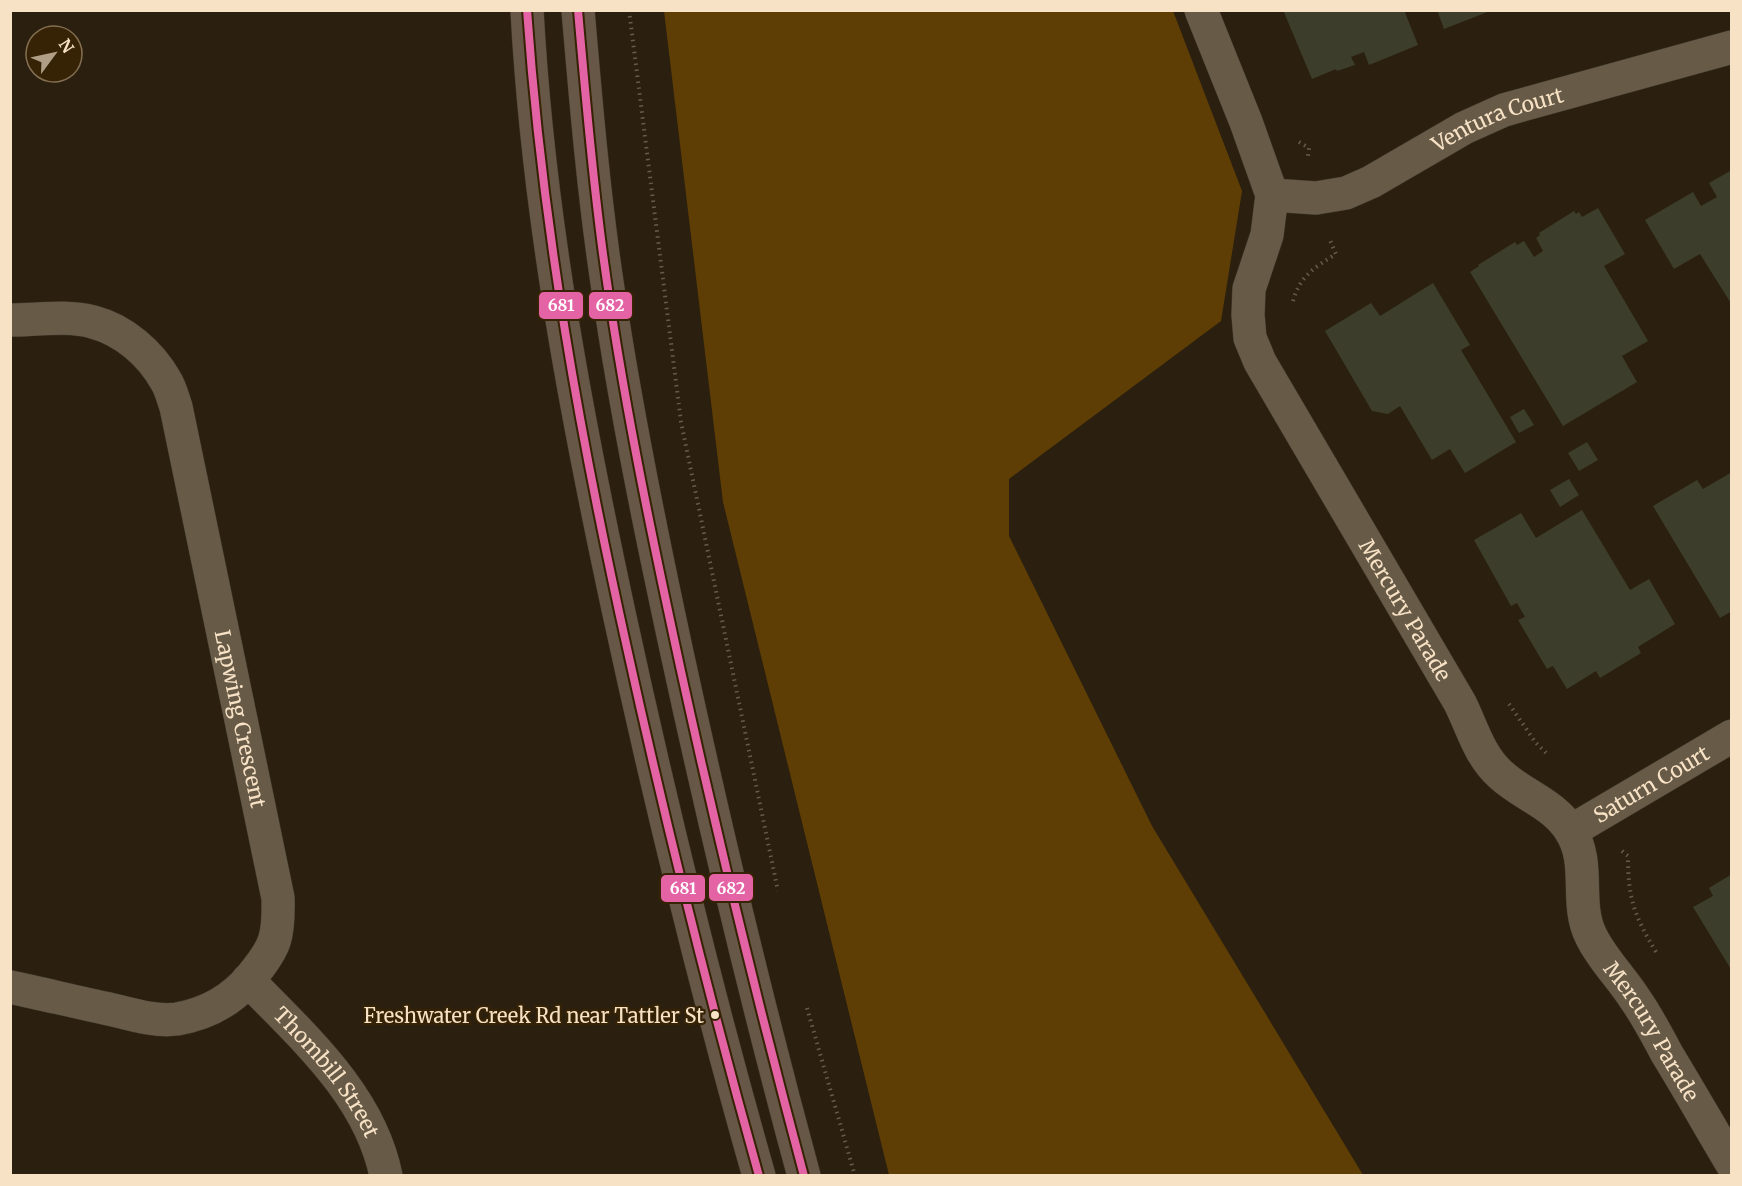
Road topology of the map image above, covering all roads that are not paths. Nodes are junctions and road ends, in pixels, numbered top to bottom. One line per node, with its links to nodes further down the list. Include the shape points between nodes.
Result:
1 (527, 10): 13 (main road, via 544,201 568,362 602,535 655,778)
2 (578, 10): 14 (main road, via 608,289 644,500 700,760)
3 (1200, 10): 5 (street, Mercury Parade)
4 (1731, 47): 5 (street, Ventura Court, via 1504,110 1346,193 1316,198)
5 (1272, 195): 8 (street, Mercury Parade, via 1267,235 1249,289 1250,338 1260,362 1460,703 1487,760 1500,774 1559,815)
6 (10, 320): 9 (street, Lapwing Crescent, via 92,321 114,329 136,344 151,361 177,407 278,898 276,941)
7 (1731, 736): 8 (street, Saturn Court)
8 (1584, 823): 11 (street, Mercury Parade, via 1579,848 1583,912 1590,934 1636,999)
9 (248, 980): 10 (street, Lapwing Crescent, via 234,996 209,1010 175,1019 146,1017); 12 (street, Thombill Street, via 316,1051 362,1110)
10 (10, 987)
11 (1731, 1164)
12 (386, 1176)
13 (759, 1176)
14 (804, 1176)

